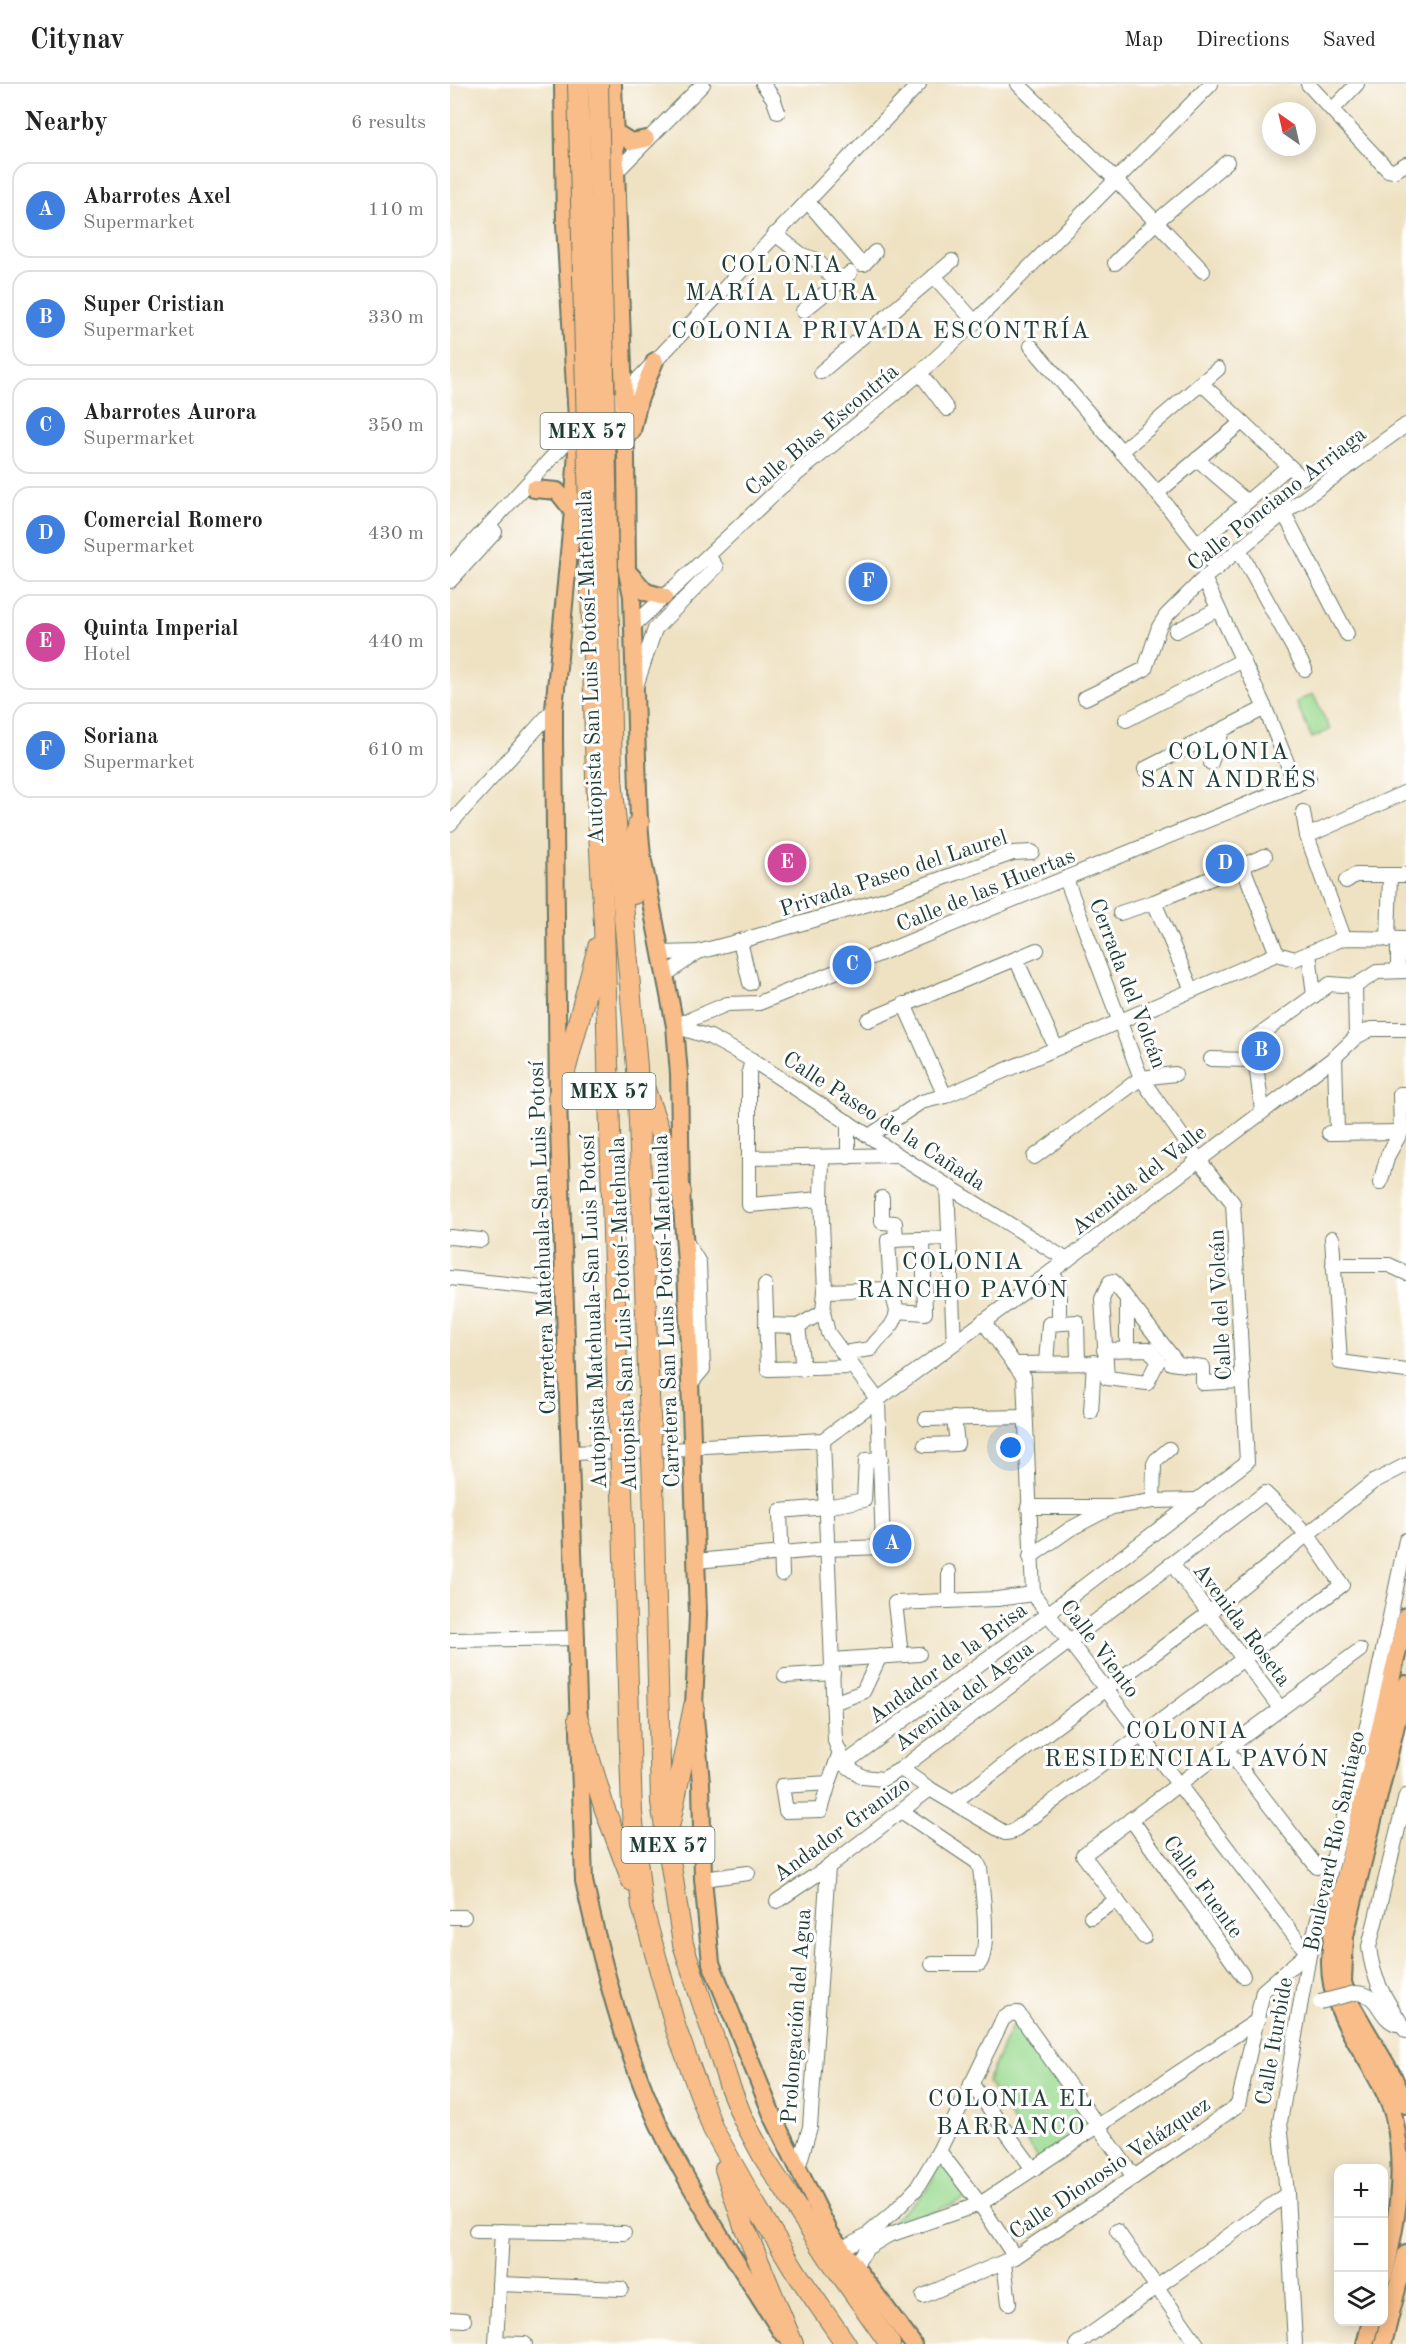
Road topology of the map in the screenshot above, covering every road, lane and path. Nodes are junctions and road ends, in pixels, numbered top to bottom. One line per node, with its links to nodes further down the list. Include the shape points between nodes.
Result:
1 (563, 84): 15 (main road, Carretera Matehuala-San Luis Potosí)
2 (578, 84): 88 (highway, Autopista Matehuala-San Luis Potosí / MEX 57, bridge)
3 (598, 84): 88 (highway, Autopista San Luis Potosí-Matehuala / MEX 57, bridge)
4 (613, 84): 14 (main road, Carretera San Luis Potosí-Matehuala)
5 (703, 84): 16 (street)
6 (763, 84): 13 (street)
7 (919, 84): 21 (street)
8 (1018, 84): 20 (street)
9 (1211, 84): 20 (street, Calle Blas Escontría)
10 (1308, 84): 12 (street)
11 (1357, 84): 12 (street)
12 (1332, 110): 18 (street, via 1388,170)
13 (778, 112)
14 (614, 126): 15 (main road, via 589,136 575,135); 16 (main road, via 631,142); 19 (main road, Carretera San Luis Potosí-Matehuala)
15 (564, 128): 23 (main road, Carretera Matehuala-San Luis Potosí)
16 (646, 139): 19 (street)
17 (1227, 162): 22 (street)
18 (1400, 168)
19 (616, 172): 23 (street); 24 (main road, Carretera San Luis Potosí-Matehuala)
20 (1115, 179): 22 (street); 35 (street, Calle Blas Escontría)
21 (807, 201): 25 (street); 27 (street, via 861,264)
22 (1156, 222): 29 (street); 30 (street)
23 (565, 225): 26 (main road, Carretera Matehuala-San Luis Potosí)
24 (618, 231): 26 (main road, via 608,222 591,220 582,225); 37 (main road, Carretera San Luis Potosí-Matehuala)
25 (774, 234): 33 (street, via 802,255 817,260); 38 (street)
26 (567, 249): 40 (main road, Carretera Matehuala-San Luis Potosí)
27 (875, 252)
28 (952, 261): 32 (street)
29 (1115, 263)
30 (1203, 271)
31 (850, 273): 33 (street)
32 (934, 276): 35 (street); 41 (street)
33 (837, 284): 34 (street)
34 (803, 311)
35 (975, 322): 42 (street, Calle Blas Escontría)
36 (1031, 346): 51 (street)
37 (623, 359): 40 (main road, via 605,377 597,379 582,377); 44 (main road, Carretera San Luis Potosí-Matehuala)
38 (655, 361): 44 (street); 52 (main road, via 639,400)
39 (1218, 369): 43 (street)
40 (574, 371): 46 (main road, Carretera Matehuala-San Luis Potosí)
41 (821, 372)
42 (920, 373): 45 (street); 65 (street, Calle Blas Escontría, via 781,487)
43 (1201, 383): 48 (street); 51 (street)
44 (624, 394): 47 (street); 52 (main road, Carretera San Luis Potosí-Matehuala)
45 (947, 409)
46 (576, 412): 47 (main road); 50 (main road, Carretera Matehuala-San Luis Potosí)
47 (593, 422): 50 (street)
48 (1242, 422): 53 (street); 54 (street)
49 (1406, 425): 61 (street, Calle Ponciano Arriaga)
50 (578, 435): 52 (main road, via 602,432 613,437); 56 (street, via 570,451); 57 (main road, Carretera Matehuala-San Luis Potosí); 67 (street, via 568,440)
51 (1121, 452): 58 (street)
52 (626, 455): 63 (main road, Carretera San Luis Potosí-Matehuala)
53 (1197, 459): 58 (street); 59 (street)
54 (1289, 466): 55 (street); 59 (street)
55 (1302, 478)
56 (534, 489): 60 (main road, via 557,491); 70 (street)
57 (575, 489): 60 (main road, Carretera Matehuala-San Luis Potosí); 63 (main road, via 592,468 603,464 618,470 619,506)
58 (1157, 493): 62 (street)
59 (1247, 502): 62 (street)
60 (573, 511): 81 (main road, Carretera Matehuala-San Luis Potosí)
61 (1284, 513): 64 (street, Calle Ponciano Arriaga); 75 (street)
62 (1201, 542): 66 (street)
63 (627, 544): 68 (main road, Carretera San Luis Potosí-Matehuala)
64 (1239, 550): 66 (street, Calle Ponciano Arriaga); 77 (street)
65 (712, 562): 71 (street, Calle Blas Escontría); 78 (street, via 655,629)
66 (1219, 566): 69 (street, Calle Ponciano Arriaga)
67 (450, 567)
68 (627, 572): 71 (main road, via 646,592); 73 (main road, Carretera San Luis Potosí-Matehuala)
69 (1204, 578): 72 (street); 79 (street, Calle Ponciano Arriaga, via 1166,616 1142,671)
70 (450, 581)
71 (664, 597): 73 (street, Calle Blas Escontría)
72 (1218, 609): 74 (street); 76 (street)
73 (633, 626): 78 (main road, Carretera San Luis Potosí-Matehuala)
74 (1176, 631)
75 (1347, 634)
76 (1243, 660): 80 (street); 82 (street)
77 (1305, 669)
78 (635, 689): 91 (main road, Carretera San Luis Potosí-Matehuala)
79 (1085, 698)
80 (1265, 708): 83 (street); 99 (street, Calle de las Huertas, via 1303,782)
81 (554, 709): 84 (street); 85 (main road, Carretera Matehuala-San Luis Potosí)
82 (1126, 720)
83 (1222, 731): 86 (street); 87 (street)
84 (533, 732): 85 (street); 92 (street)
85 (554, 738): 136 (main road, Carretera Matehuala-San Luis Potosí)
86 (1211, 763)
87 (1144, 769)
88 (604, 777): 103 (highway, Autopista Matehuala-San Luis Potosí / MEX 57); 120 (highway, Autopista San Luis Potosí-Matehuala / MEX 57)
89 (1406, 792): 93 (street)
90 (1303, 812): 93 (street)
91 (639, 822): 109 (main road, Carretera San Luis Potosí-Matehuala); 120 (highway, via 634,843)
92 (450, 824)
93 (1307, 836): 104 (street)
94 (1032, 852): 106 (street, Privada Paseo del Laurel, via 1013,853 882,900)
95 (1264, 856): 96 (street)
96 (1243, 867): 101 (street); 111 (street)
97 (1390, 875): 98 (street); 100 (street, via 1355,875); 105 (street)
98 (1406, 875)
99 (1066, 879): 122 (street, Cerrada del Volcán); 123 (street, Calle de las Huertas, via 759,1003 727,1004)
100 (1346, 881)
101 (1154, 902): 102 (street); 117 (street)
102 (1120, 913)
103 (604, 924): 136 (highway); 257 (highway, Autopista Matehuala-San Luis Potosí / MEX 57, bridge, via 632,1813)
104 (1344, 938): 105 (street); 110 (street)
105 (1397, 940): 113 (street)
106 (740, 941): 108 (street, Privada Paseo del Laurel); 115 (street)
107 (1037, 950): 112 (street)
108 (698, 952): 109 (street, Privada Paseo del Laurel); 114 (street, Privada Paseo del Laurel)
109 (660, 953): 114 (main road, Carretera San Luis Potosí-Matehuala)
110 (1309, 953): 111 (street, via 1295,959); 118 (street)
111 (1277, 954): 117 (street)
112 (1016, 959): 119 (street); 127 (street)
113 (1402, 971): 116 (street, via 1377,972)
114 (665, 975): 123 (main road, Carretera San Luis Potosí-Matehuala)
115 (750, 983)
116 (1355, 986): 118 (street, via 1330,984); 126 (street)
117 (1192, 990): 122 (street)
118 (1314, 996): 125 (street)
119 (904, 1004): 121 (street); 135 (street)
120 (634, 1014): 131 (highway, Autopista San Luis Potosí-Matehuala / MEX 57)
121 (868, 1020)
122 (1119, 1022): 127 (street); 133 (street, Cerrada del Volcán)
123 (675, 1026): 130 (street, Calle Paseo de la Cañada, via 710,1037); 149 (main road, Carretera San Luis Potosí-Matehuala)
124 (1406, 1029): 126 (street, Avenida del Valle, via 1376,1028)
125 (1257, 1037)
126 (1356, 1037): 128 (street, Avenida del Valle)
127 (1056, 1048): 135 (street)
128 (1335, 1057): 137 (street, Avenida del Valle); 139 (street, via 1333,1133)
129 (1211, 1059): 137 (street, via 1254,1062)
130 (752, 1060): 138 (street, Calle Paseo de la Cañada); 144 (street)
131 (637, 1067): 149 (highway); 250 (highway, Autopista San Luis Potosí-Matehuala / MEX 57, bridge, via 661,1802)
132 (1175, 1074): 133 (street)
133 (1141, 1078): 143 (street); 146 (street, Cerrada del Volcán)
134 (1406, 1094): 139 (street, via 1400,1094)
135 (945, 1096): 140 (street, via 921,1102)
136 (558, 1098): 199 (main road, Carretera Matehuala-San Luis Potosí)
137 (1262, 1110): 146 (street, Avenida del Valle)
138 (848, 1122): 140 (street, Calle Paseo de la Cañada); 142 (street)
139 (1403, 1124): 147 (street)
140 (869, 1136): 141 (street, Calle Paseo de la Cañada)
141 (898, 1155): 142 (street); 148 (street, Calle Paseo de la Cañada)
142 (848, 1157): 145 (street)
143 (1034, 1157)
144 (749, 1158): 145 (street); 151 (street, via 749,1205)
145 (822, 1158): 151 (street)
146 (1198, 1159): 158 (street, Avenida del Valle); 190 (street, Calle del Volcán, via 1235,1208)
147 (1380, 1183)
148 (946, 1186): 153 (street); 158 (street, Calle Paseo de la Cañada)
149 (681, 1192): 198 (main road, Carretera San Luis Potosí-Matehuala, via 690,1384)
150 (882, 1198): 156 (street, via 882,1222 895,1223)
151 (821, 1199): 168 (street)
152 (450, 1237): 155 (street)
153 (949, 1238): 157 (street); 162 (street)
154 (1332, 1238): 159 (street)
155 (481, 1240)
156 (896, 1240): 157 (street); 167 (street, via 888,1240)
157 (923, 1240): 163 (street)
158 (1067, 1260): 160 (street, Avenida del Valle)
159 (1333, 1265): 161 (street, via 1389,1265); 189 (street, via 1340,1362)
160 (1051, 1272): 172 (street, Avenida del Valle); 173 (street, via 1059,1283)
161 (1406, 1274)
162 (951, 1275): 163 (street); 178 (street)
163 (925, 1276): 170 (street, via 925,1312)
164 (450, 1278): 166 (street)
165 (765, 1285): 174 (street)
166 (544, 1288)
167 (891, 1289): 168 (street); 170 (street)
168 (825, 1291): 171 (street)
169 (1127, 1300): 176 (street); 177 (street, via 1113,1281 1107,1284 1102,1299); 186 (street)
170 (897, 1311): 180 (street, via 896,1320 872,1348)
171 (823, 1312): 175 (street); 180 (street, via 828,1333)
172 (983, 1321): 178 (street, Avenida del Valle); 185 (street, Calle Viento)
173 (1059, 1323): 183 (street, via 1077,1322); 184 (street, via 1049,1324)
174 (766, 1325): 175 (street); 188 (street, via 768,1369)
175 (798, 1326): 188 (street)
176 (1127, 1330): 177 (street); 179 (street)
177 (1105, 1333): 181 (street)
178 (954, 1343): 191 (street, Avenida del Valle)
179 (1127, 1349): 181 (street); 182 (street, via 1149,1349)
180 (843, 1353): 187 (street)
181 (1101, 1359): 182 (street, via 1108,1379 1147,1383); 183 (street); 192 (street)
182 (1158, 1361): 186 (street)
183 (1078, 1362): 184 (street)
184 (1046, 1363): 185 (street)
185 (1014, 1364): 193 (street, Calle Viento, via 1024,1377)
186 (1178, 1364): 190 (street, via 1203,1367 1203,1383)
187 (853, 1367): 188 (street); 191 (street)
188 (803, 1369)
189 (1406, 1371)
190 (1243, 1381): 202 (street, Calle del Volcán)
191 (878, 1400): 196 (street, Avenida del Valle); 201 (street)
192 (1091, 1412)
193 (1025, 1417): 195 (street); 207 (street, Calle Viento)
194 (926, 1419): 195 (street)
195 (954, 1419): 197 (street, via 957,1444)
196 (823, 1440): 198 (street); 206 (street)
197 (925, 1445)
198 (697, 1446): 199 (street); 214 (main road, Carretera San Luis Potosí-Matehuala)
199 (569, 1448): 223 (main road, Carretera Matehuala-San Luis Potosí)
200 (1169, 1449): 205 (street, via 1154,1464)
201 (884, 1450): 206 (street, via 866,1460 864,1500); 211 (street, via 883,1547)
202 (1247, 1462): 204 (street, Andador de la Brisa)
203 (1406, 1465): 209 (street, via 1372,1482)
204 (1199, 1500): 205 (street); 220 (street, Andador de la Brisa)
205 (1153, 1501): 208 (street)
206 (826, 1507): 211 (street); 212 (street, via 780,1511)
207 (1028, 1507): 208 (street); 213 (street, Calle Viento)
208 (1112, 1507): 213 (street)
209 (1308, 1535): 215 (street, Avenida del Agua, via 1265,1493); 221 (street); 230 (street, Avenida del Agua, via 1342,1585)
210 (1406, 1540): 260 (street, Calle Iturbide, via 1369,1718)
211 (827, 1549): 212 (street); 231 (street)
212 (782, 1552): 214 (street); 217 (street)
213 (1030, 1557): 218 (street, Calle Viento)
214 (696, 1561): 236 (main road, Carretera San Luis Potosí-Matehuala)
215 (1172, 1564): 221 (street, Avenida Roseta); 225 (street, Avenida del Agua)
216 (949, 1572): 219 (street)
217 (782, 1574)
218 (1033, 1594): 219 (street); 220 (street, Calle Viento)
219 (949, 1601): 228 (street, via 895,1603)
220 (1049, 1613): 225 (street, Calle Viento); 241 (street, Andador de la Brisa)
221 (1209, 1613): 230 (street, Avenida Roseta); 234 (street)
222 (1406, 1616): 285 (main road, Boulevard Río Santiago, via 1333,1929 1330,1966 1338,2007 1383,2089 1401,2147 1401,2203)
223 (576, 1638): 224 (street); 238 (main road, Carretera Matehuala-San Luis Potosí)
224 (450, 1640)
225 (1070, 1641): 234 (street, Calle Viento); 242 (street, Avenida del Agua)
226 (1360, 1650): 237 (street)
227 (919, 1654): 228 (street)
228 (901, 1655): 229 (street)
229 (880, 1656): 231 (street); 235 (street, via 863,1692)
230 (1242, 1658): 237 (street, Avenida Roseta); 239 (street)
231 (832, 1666): 232 (street); 235 (street)
232 (785, 1676)
233 (1406, 1684): 267 (main road, Boulevard Río Santiago, via 1345,1936 1343,1982 1348,1999 1394,2076)
234 (1107, 1690): 239 (street, Calle Viento); 247 (street)
235 (833, 1703): 241 (street, via 835,1742)
236 (694, 1707): 250 (highway); 254 (main road, Carretera San Luis Potosí-Matehuala, via 701,1783)
237 (1280, 1708): 240 (street)
238 (578, 1719): 257 (highway, via 604,1808); 294 (main road, Carretera Matehuala-San Luis Potosí, via 584,1881 604,1968 638,2073 671,2149 727,2247)
239 (1141, 1736): 244 (street, Calle Viento); 247 (street, via 1012,1832 1005,1833)
240 (1226, 1749): 244 (street); 252 (street)
241 (842, 1758): 242 (street, Avenida del Agua, via 863,1777 883,1779); 243 (street)
242 (902, 1769): 245 (street)
243 (829, 1783): 243 (street, via 782,1786 786,1811 820,1810)
244 (1179, 1784): 249 (street); 260 (street, Calle Viento)
245 (930, 1789): 247 (street); 248 (street, Andador Granizo)
246 (1405, 1801): 264 (street, via 1369,1947 1376,1983)
247 (954, 1802)
248 (901, 1811): 251 (street, Andador Granizo); 261 (street, via 977,1862 980,1868 985,1917 983,1958 979,1964)
249 (1131, 1819): 255 (street, via 1083,1855); 262 (street, Calle Fuente)
250 (667, 1838): 274 (highway, Autopista San Luis Potosí-Matehuala / MEX 57, via 683,1944 730,2087 748,2129)
251 (828, 1867): 256 (street, Andador Granizo); 271 (street, Prolongación del Agua, via 810,2127)
252 (1317, 1868)
253 (748, 1873): 254 (street)
254 (702, 1879): 271 (main road, Carretera San Luis Potosí-Matehuala, via 711,1963 773,2117)
255 (1117, 1900): 258 (street); 259 (street)
256 (777, 1901)
257 (642, 1906): 269 (highway, Autopista Matehuala-San Luis Potosí / MEX 57, via 676,2029)
258 (1091, 1917)
259 (1144, 1937)
260 (1308, 1954): 263 (street, Calle Dionosio Velázquez, via 1264,1988); 265 (street, Calle Iturbide)
261 (932, 1964)
262 (1243, 1976)
263 (1258, 2020): 268 (street); 273 (street, Calle Dionosio Velázquez, via 1238,2105)
264 (1405, 2029): 265 (street, bridge, via 1390,2022 1374,1998 1355,1993 1309,2008 1302,2038)
265 (1292, 2055): 275 (street, Calle Iturbide, via 1280,2122)
266 (972, 2083): 268 (street, via 1003,2019 1018,2013); 270 (street); 272 (street)
267 (1406, 2105)
268 (1098, 2126): 272 (street); 273 (street)
269 (713, 2129): 294 (highway, via 744,2226); 295 (highway, Autopista Matehuala-San Luis Potosí / MEX 57, via 773,2234)
270 (939, 2151): 276 (street); 281 (street, via 917,2188 894,2212 859,2241)
271 (798, 2168): 281 (main road, Carretera San Luis Potosí-Matehuala)
272 (1033, 2169): 276 (street)
273 (1134, 2177): 283 (street, Calle Dionosio Velázquez)
274 (783, 2187): 281 (highway); 296 (highway, Autopista San Luis Potosí-Matehuala / MEX 57)
275 (1287, 2193): 287 (street); 300 (street, Calle Iturbide)
276 (980, 2204): 283 (street); 284 (street, via 887,2236 867,2248)
277 (476, 2231): 278 (street)
278 (502, 2231): 280 (street); 286 (street)
279 (1117, 2231): 287 (street)
280 (624, 2233)
281 (836, 2241): 284 (main road, Carretera San Luis Potosí-Matehuala)
282 (1406, 2254): 302 (main road)
283 (1010, 2260): 289 (street, Calle Dionosio Velázquez); 290 (street)
284 (854, 2267): 297 (main road, Carretera San Luis Potosí-Matehuala)
285 (1384, 2272)
286 (499, 2284): 288 (street); 292 (street)
287 (1157, 2286): 298 (street); 299 (street)
288 (621, 2289)
289 (923, 2296)
290 (1009, 2303)
291 (1370, 2326): 301 (main road)
292 (496, 2344): 293 (street)
293 (525, 2344)
294 (791, 2344)
295 (846, 2344)
296 (890, 2344)
297 (913, 2344)
298 (1077, 2344)
299 (1197, 2344)
300 (1295, 2344)
301 (1365, 2344)
302 (1383, 2344)

